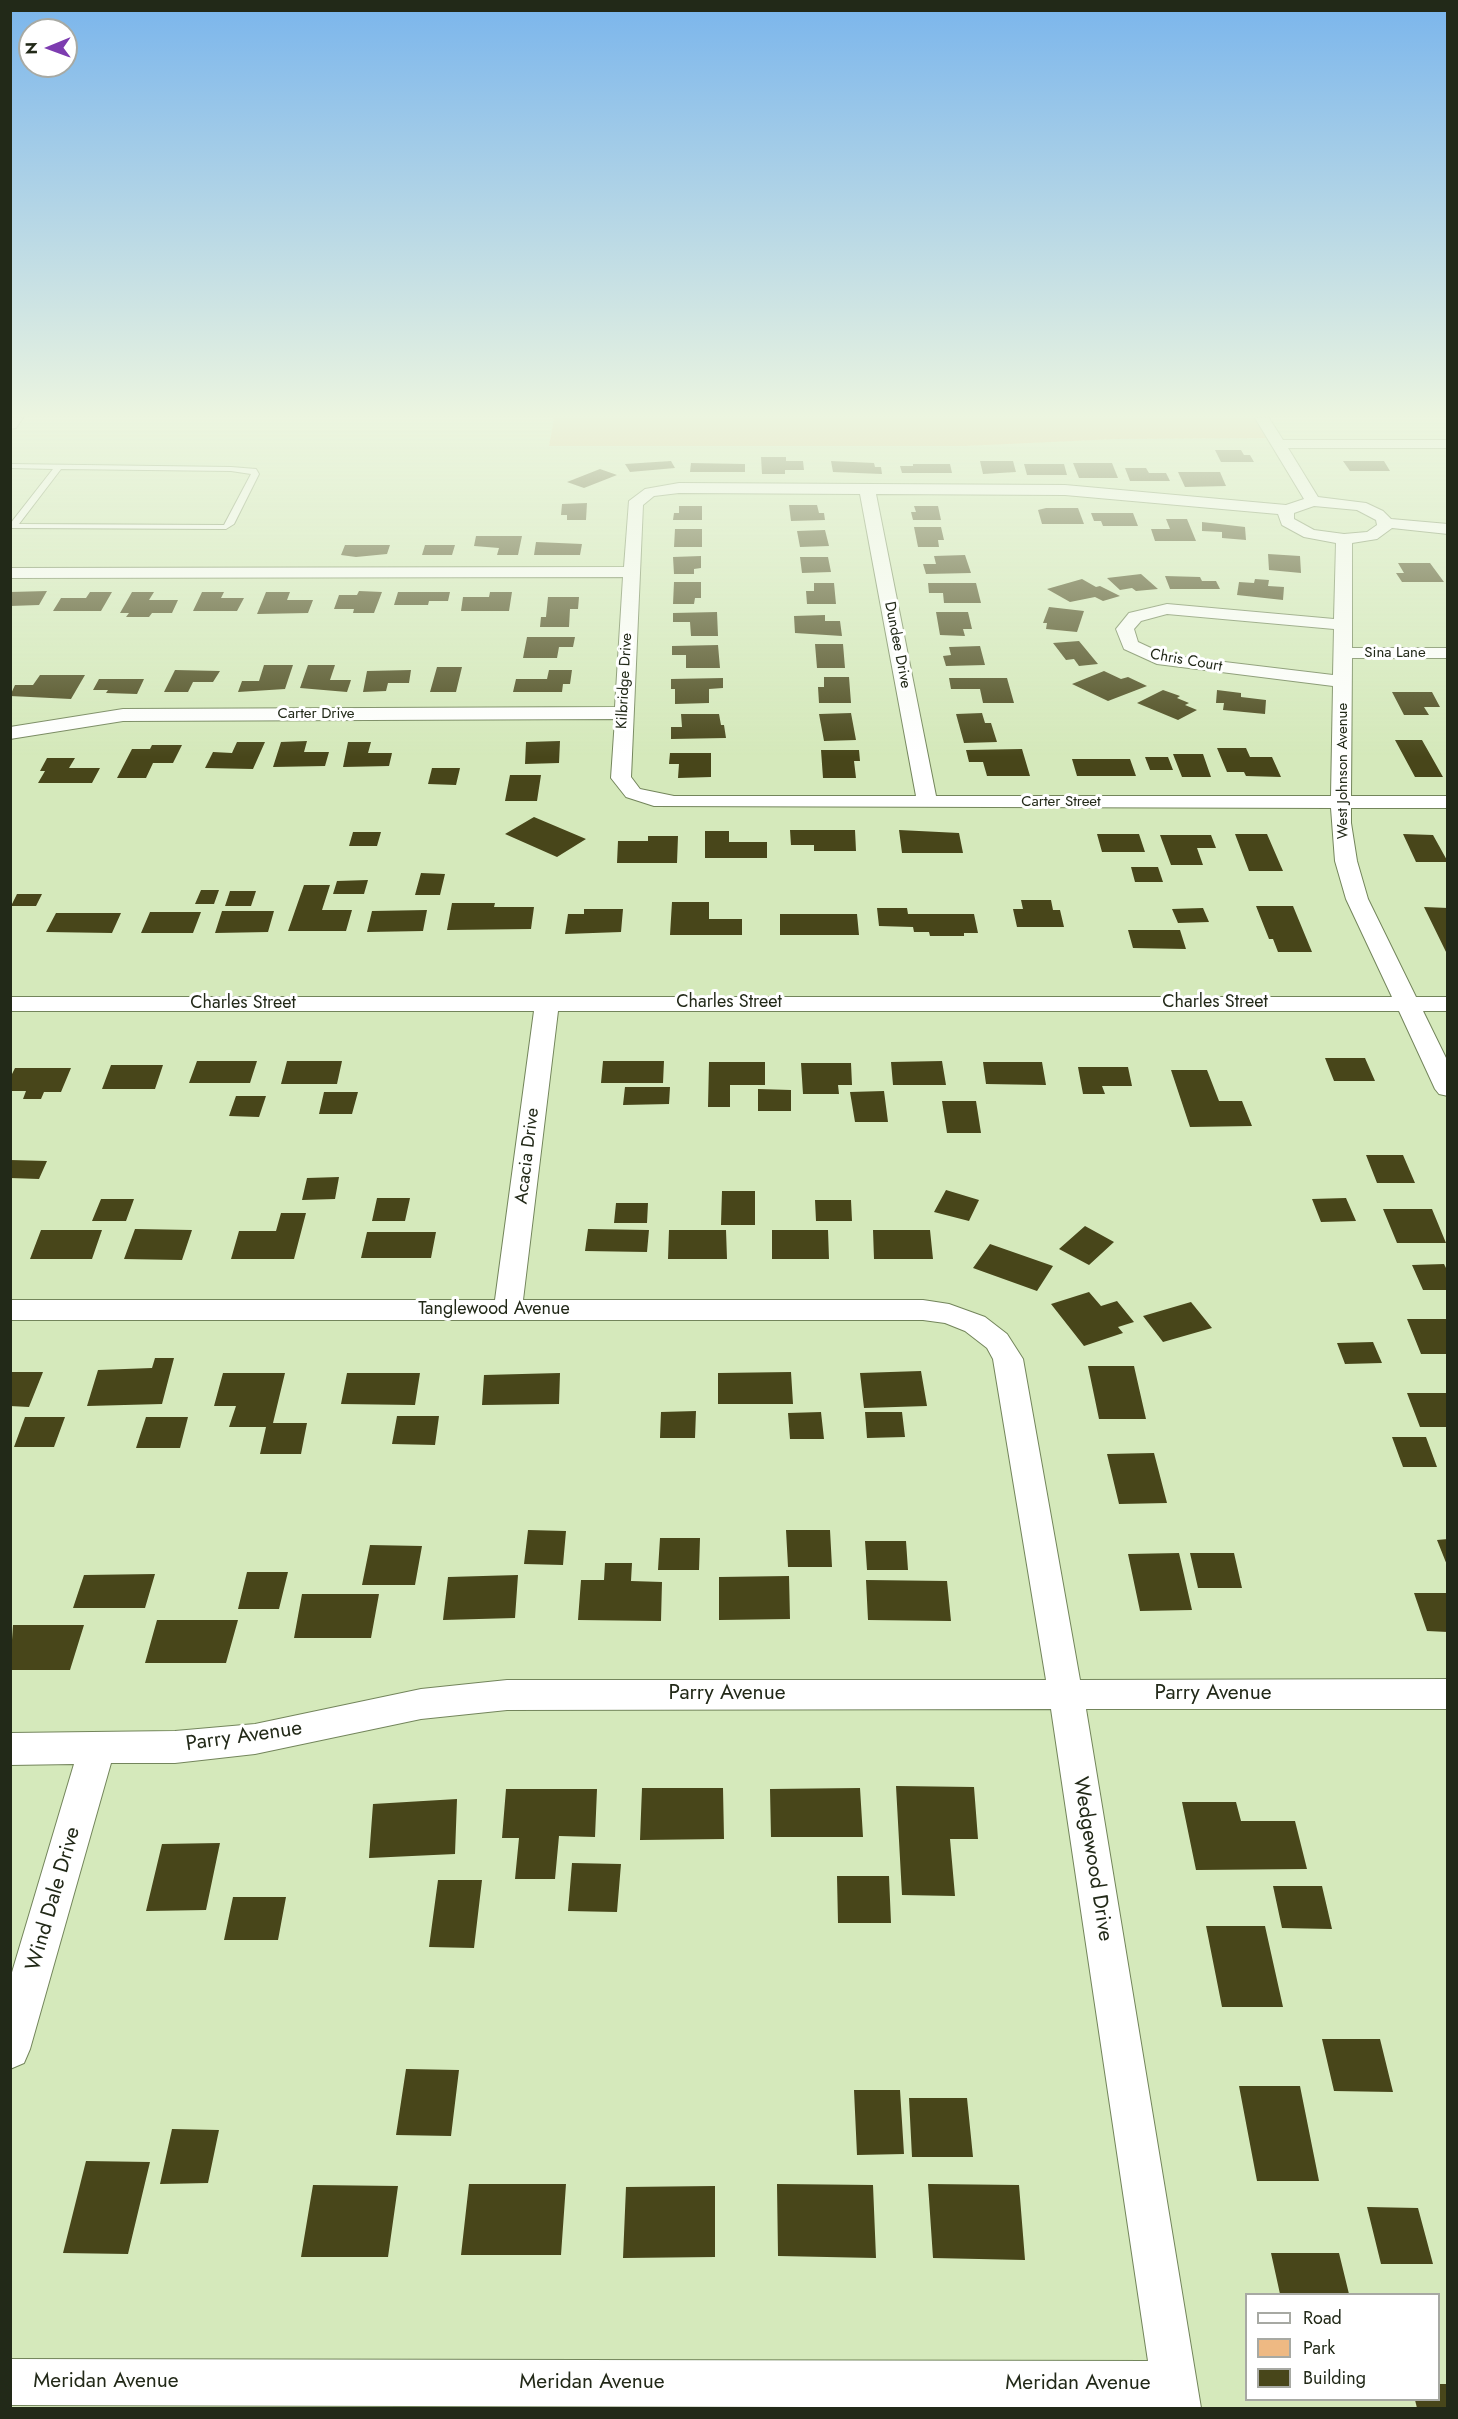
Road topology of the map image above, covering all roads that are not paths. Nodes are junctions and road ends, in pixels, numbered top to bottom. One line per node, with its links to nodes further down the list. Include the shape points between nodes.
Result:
1 (634, 531): 6 (street, Kilbridge Drive)
2 (875, 531): 15 (street, Dundee Drive)
3 (1306, 531): 5 (street)
4 (1380, 531): 5 (street, via 1371,536)
5 (1344, 538): 8 (street, West Johnson Avenue)
6 (632, 572): 7 (street); 12 (street, Kilbridge Drive)
7 (10, 573)
8 (1344, 625): 9 (street, West Johnson Avenue); 11 (street, Chris Court, via 1167,609 1135,617 1125,630 1130,645 1163,660)
9 (1343, 653): 10 (street, Sina Lane); 11 (street, West Johnson Avenue)
10 (1448, 653)
11 (1343, 682): 16 (street, West Johnson Avenue)
12 (624, 713): 13 (street, Carter Drive, via 123,715); 14 (street, Kilbridge Drive, via 620,775 626,787 643,797)
13 (10, 733)
14 (674, 802): 15 (street, Carter Street)
15 (927, 802): 16 (street, Carter Street)
16 (1341, 802): 17 (street, Carter Street); 20 (street, West Johnson Avenue, via 1346,861 1358,899)
17 (1448, 802)
18 (547, 1003): 19 (street, Charles Street); 20 (street, Charles Street); 24 (street, Acacia Drive)
19 (10, 1004)
20 (1406, 1004): 21 (street, Charles Street); 22 (street, West Johnson Avenue)
21 (1448, 1004)
22 (1448, 1089)
23 (10, 1310): 24 (street, Tanglewood Avenue)
24 (508, 1310): 25 (street, Tanglewood Avenue, via 923,1310 950,1314)
25 (975, 1324): 26 (street, Wedgewood Drive, via 997,1341 1008,1359)
26 (1065, 1694): 27 (street, Parry Avenue); 28 (street, Parry Avenue, via 507,1695 421,1704 255,1739 176,1747); 32 (street, Wedgewood Drive)
27 (1448, 1694)
28 (97, 1748): 29 (street, Parry Avenue); 30 (street, Wind Dale Drive)
29 (10, 1749)
30 (10, 2049)
31 (10, 2382): 32 (street, Meridan Avenue)
32 (1176, 2396)

